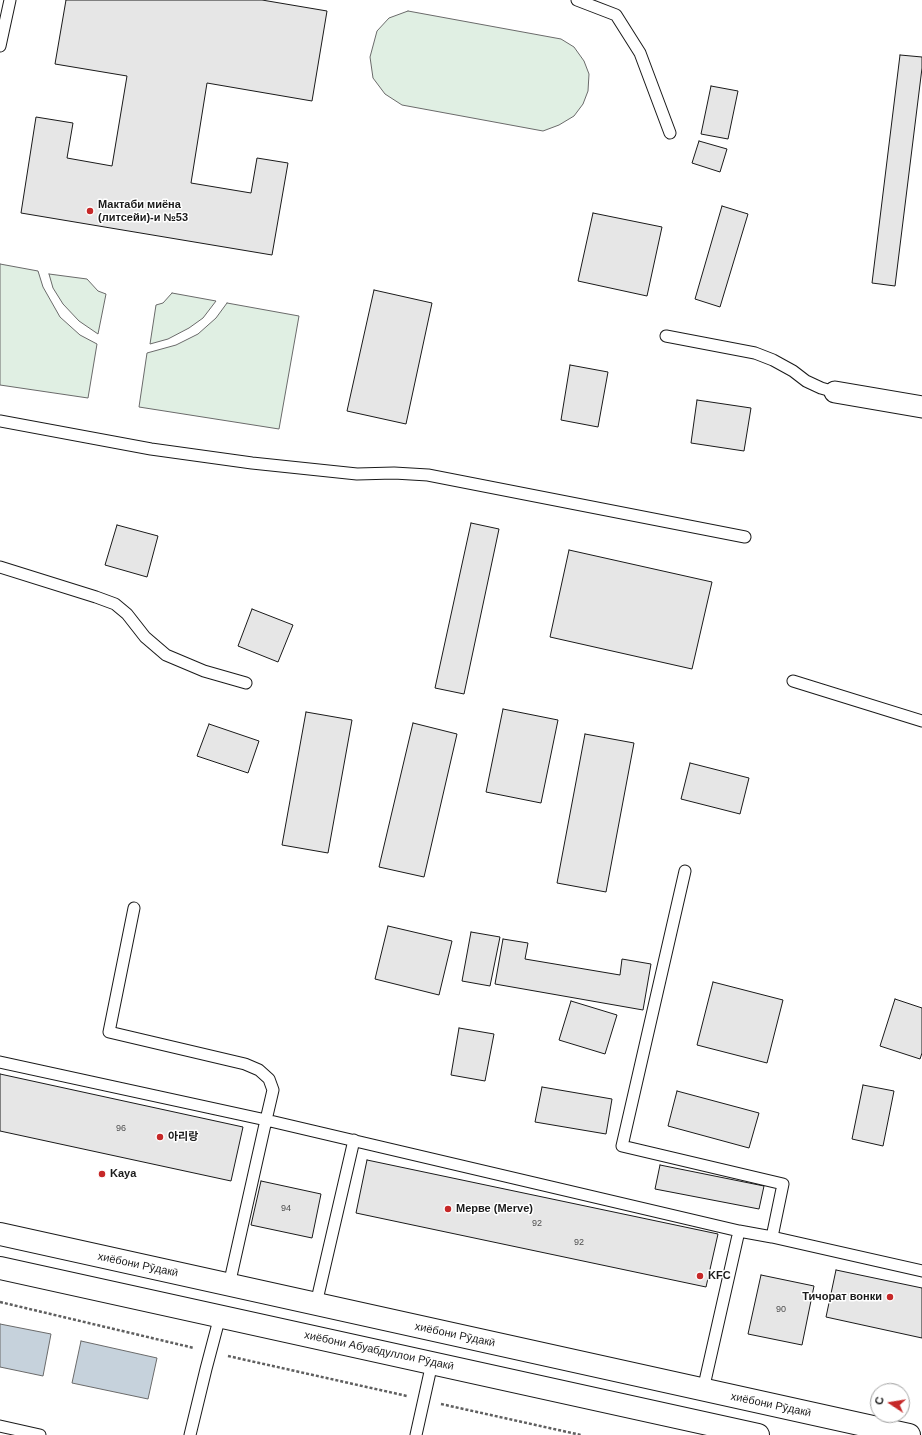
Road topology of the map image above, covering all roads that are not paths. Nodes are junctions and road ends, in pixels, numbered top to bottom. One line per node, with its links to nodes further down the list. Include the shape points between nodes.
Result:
1 (10, 0): 3 (lane)
2 (577, 0): 4 (lane, via 616,15 640,53)
3 (0, 46)
4 (670, 133)
5 (666, 336): 6 (lane, via 755,353 773,360 806,381)
6 (835, 392): 7 (street)
7 (922, 408)
8 (0, 421): 9 (lane, via 151,449 252,463 357,474 394,472 428,475)
9 (745, 537)
10 (0, 567): 12 (lane, via 115,604 127,614 145,637 166,655 204,671)
11 (793, 680): 13 (lane)
12 (246, 683)
13 (922, 721)
14 (686, 871): 21 (lane, via 622,1146 783,1184)
15 (134, 908): 17 (lane, via 109,1032 245,1064 259,1070 269,1079 273,1090)
16 (0, 1062): 17 (lane)
17 (266, 1120): 18 (lane); 24 (lane)
18 (354, 1140): 19 (lane); 25 (lane)
19 (739, 1231): 21 (lane); 28 (lane)
20 (0, 1234): 24 (highway, хиёбони Рӯдакӣ)
21 (772, 1237): 23 (lane)
22 (0, 1268): 26 (highway, хиёбони Абуабдуллои Рӯдакӣ)
23 (922, 1272)
24 (229, 1285): 25 (highway, хиёбони Рӯдакӣ); 26 (highway)
25 (316, 1304): 28 (highway, хиёбони Рӯдакӣ)
26 (220, 1316): 27 (highway, хиёбони Абуабдуллои Рӯдакӣ); 32 (lane)
27 (432, 1363): 29 (highway, хиёбони Абуабдуллои Рӯдакӣ); 33 (lane)
28 (703, 1390): 29 (highway); 35 (highway, хиёбони Рӯдакӣ)
29 (696, 1421): 34 (highway, хиёбони Абуабдуллои Рӯдакӣ)
30 (0, 1426): 31 (lane)
31 (40, 1435)
32 (190, 1435)
33 (416, 1435)
34 (758, 1435)
35 (909, 1435)

